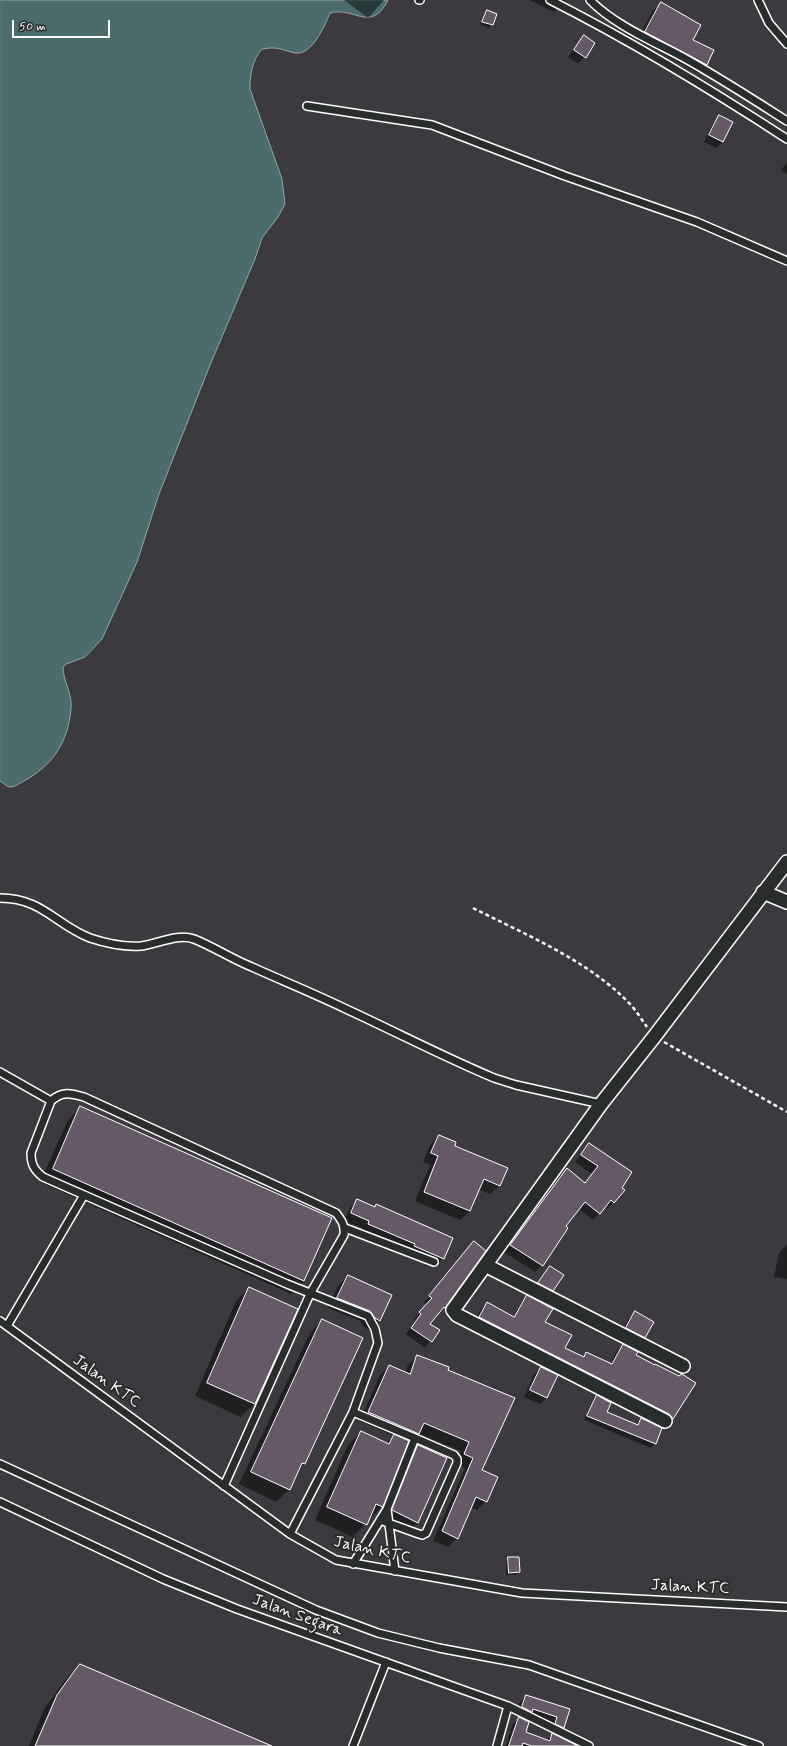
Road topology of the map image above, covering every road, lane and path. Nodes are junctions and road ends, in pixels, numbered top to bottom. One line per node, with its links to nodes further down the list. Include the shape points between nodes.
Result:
1 (550, 0): 7 (lane, via 677,70)
2 (590, 0): 6 (lane, via 612,19 688,60)
3 (758, 0): 4 (lane, via 769,23)
4 (787, 44)
5 (307, 106): 8 (lane, via 432,125 565,176 697,222)
6 (787, 121)
7 (787, 138)
8 (787, 261)
9 (787, 862): 10 (street)
10 (763, 892): 12 (street); 14 (street)
11 (0, 898): 17 (lane, via 24,901 37,906 74,930 108,942 141,946 175,938 193,939 494,1078)
12 (787, 902)
13 (473, 908): 14 (path, via 575,960 631,1006)
14 (654, 1037): 17 (street); 18 (path)
15 (0, 1072): 16 (lane)
16 (52, 1101): 19 (lane, via 31,1153 31,1162 36,1172 43,1177); 20 (lane, via 58,1095 66,1093 84,1097 336,1213)
17 (601, 1104): 22 (street)
18 (787, 1112)
19 (84, 1195): 23 (lane); 25 (lane)
20 (345, 1228): 21 (lane); 23 (lane, via 344,1235)
21 (434, 1262)
22 (487, 1266): 26 (street); 28 (street, via 454,1308 456,1315)
23 (310, 1294): 27 (lane, via 368,1316 375,1329 378,1343); 31 (lane)
24 (0, 1321): 25 (lane, Jalan KTC)
25 (7, 1326): 31 (lane, Jalan KTC)
26 (683, 1366)
27 (353, 1412): 29 (lane); 36 (lane)
28 (665, 1421)
29 (415, 1438): 33 (lane); 35 (lane, via 454,1455 457,1463 426,1533 422,1535)
30 (0, 1464): 45 (lane, via 316,1610 378,1633 439,1648 529,1665)
31 (224, 1486): 36 (lane, Jalan KTC)
32 (0, 1502): 40 (lane, Jalan Segara, via 163,1579 237,1609)
33 (387, 1509): 34 (lane); 35 (lane)
34 (380, 1520): 35 (lane); 37 (lane)
35 (388, 1523): 38 (lane)
36 (290, 1534): 37 (lane, Jalan KTC, via 323,1554)
37 (353, 1564): 38 (lane, Jalan KTC)
38 (395, 1571): 39 (lane, Jalan KTC, via 522,1593)
39 (787, 1607)
40 (386, 1662): 41 (lane, Jalan Segara); 42 (lane)
41 (508, 1706): 43 (lane); 44 (lane, Jalan Segara)
42 (353, 1746)
43 (497, 1746)
44 (589, 1746)
45 (759, 1746)

